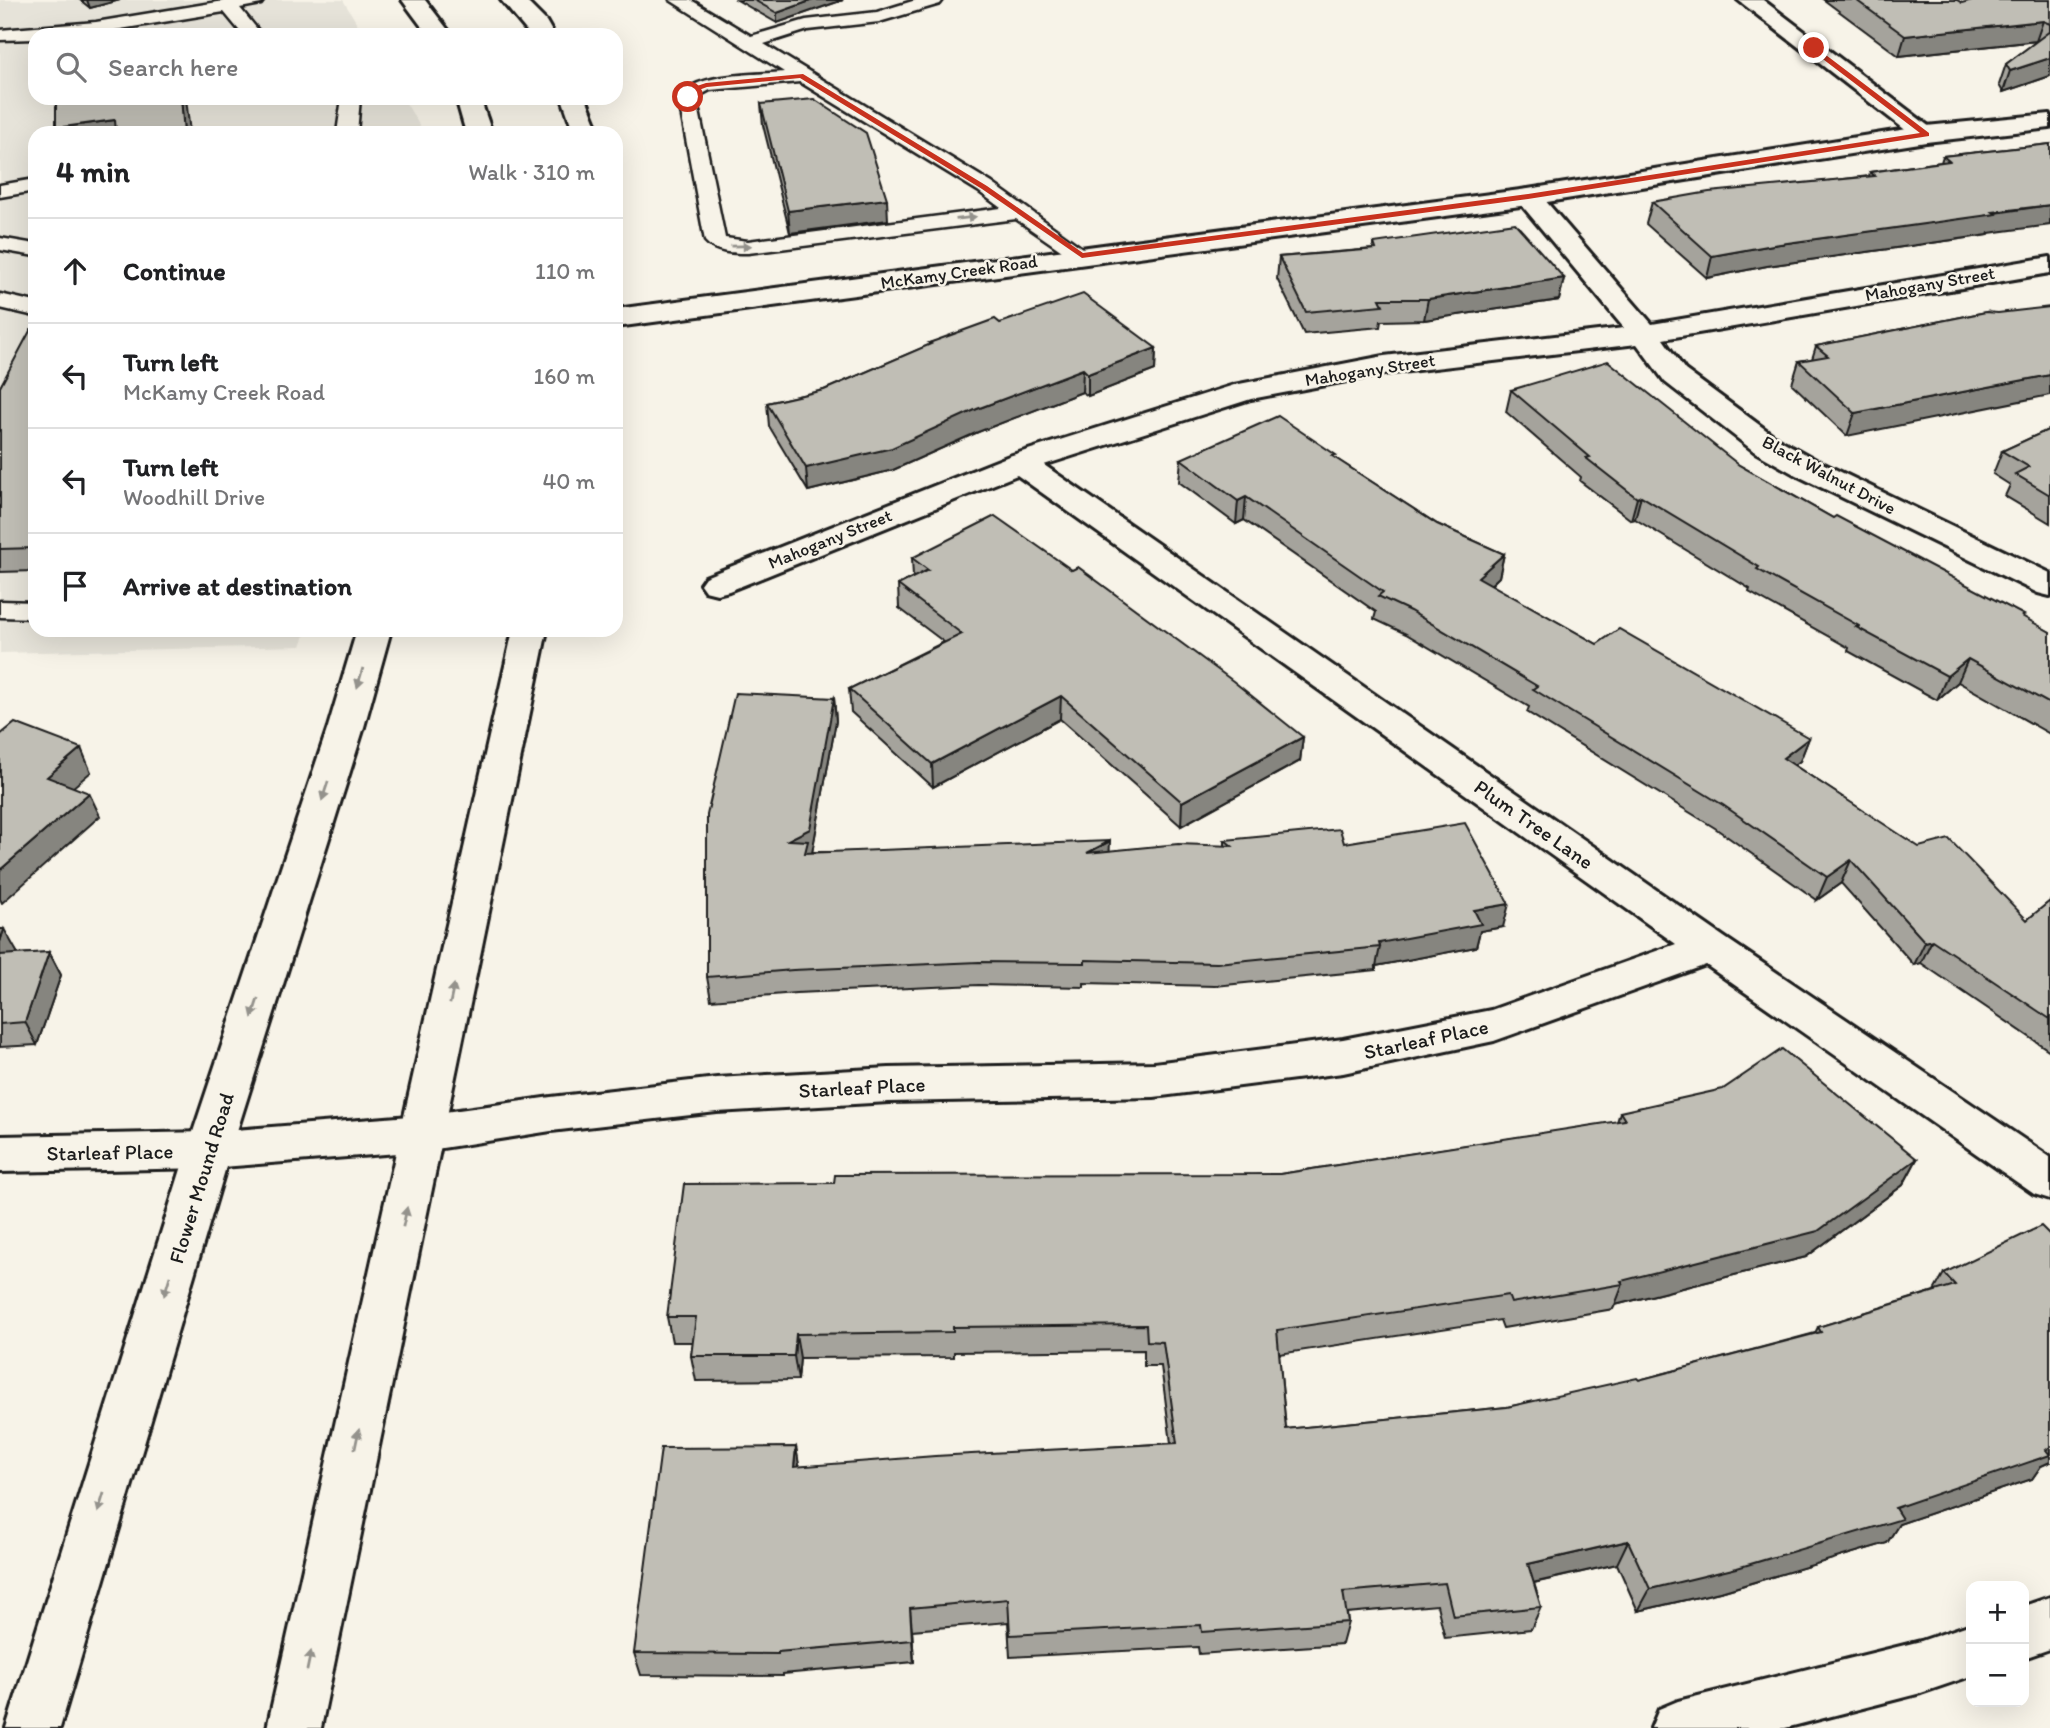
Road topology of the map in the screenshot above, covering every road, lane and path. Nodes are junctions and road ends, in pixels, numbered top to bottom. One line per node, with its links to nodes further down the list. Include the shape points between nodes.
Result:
1 (255, 0): 8 (lane)
2 (413, 0): 12 (street)
3 (512, 0): 13 (street)
4 (679, 0): 16 (lane)
5 (843, 0): 9 (lane)
6 (934, 0): 9 (lane)
7 (1749, 0): 25 (street)
8 (228, 6): 10 (lane); 11 (lane)
9 (879, 17): 16 (lane, via 800,21)
10 (80, 28)
11 (247, 28)
12 (435, 28)
13 (539, 28)
14 (28, 33): 15 (lane)
15 (0, 35)
16 (749, 43): 17 (lane)
17 (801, 76): 29 (lane); 29 (lane, one-way to 29, via 706,85 690,93 715,242 748,247)
18 (350, 105): 22 (lane)
19 (470, 105): 23 (street)
20 (578, 105): 24 (street)
21 (2050, 121): 25 (street, McKamy Creek Road)
22 (347, 126)
23 (477, 126)
24 (586, 126)
25 (1926, 134): 28 (street, McKamy Creek Road)
26 (28, 186): 27 (lane)
27 (0, 191)
28 (1528, 197): 32 (street, McKamy Creek Road); 37 (street, Black Walnut Drive)
29 (1019, 212): 32 (lane)
30 (0, 244): 31 (lane)
31 (28, 249)
32 (1082, 256): 36 (street, McKamy Creek Road)
33 (2050, 265): 37 (street, Mahogany Street)
34 (2, 305): 35 (lane)
35 (28, 308)
36 (623, 317)
37 (1646, 334): 38 (street, Mahogany Street, via 1384,365 1245,391); 40 (street, Black Walnut Drive, via 1675,376 1766,445)
38 (1020, 463): 39 (street, Mahogany Street); 45 (street, Plum Tree Lane)
39 (717, 584)
40 (2050, 586)
41 (0, 609): 42 (lane)
42 (28, 610)
43 (371, 637): 47 (street, Flower Mound Road, one-way to 47)
44 (529, 637): 46 (street, one-way to 44)
45 (1710, 948): 46 (street, Starleaf Place, via 1494,1025 1343,1056 1154,1080 889,1085 717,1095); 49 (street, Plum Tree Lane)
46 (423, 1133): 47 (street, Starleaf Place); 54 (street, one-way to 46)
47 (209, 1150): 48 (street, Starleaf Place); 53 (street, Flower Mound Road, one-way to 53)
48 (0, 1154)
49 (2050, 1181)
50 (2050, 1623): 51 (street)
51 (2029, 1630)
52 (1966, 1652): 55 (street)
53 (33, 1728)
54 (294, 1728)
55 (1678, 1728)

